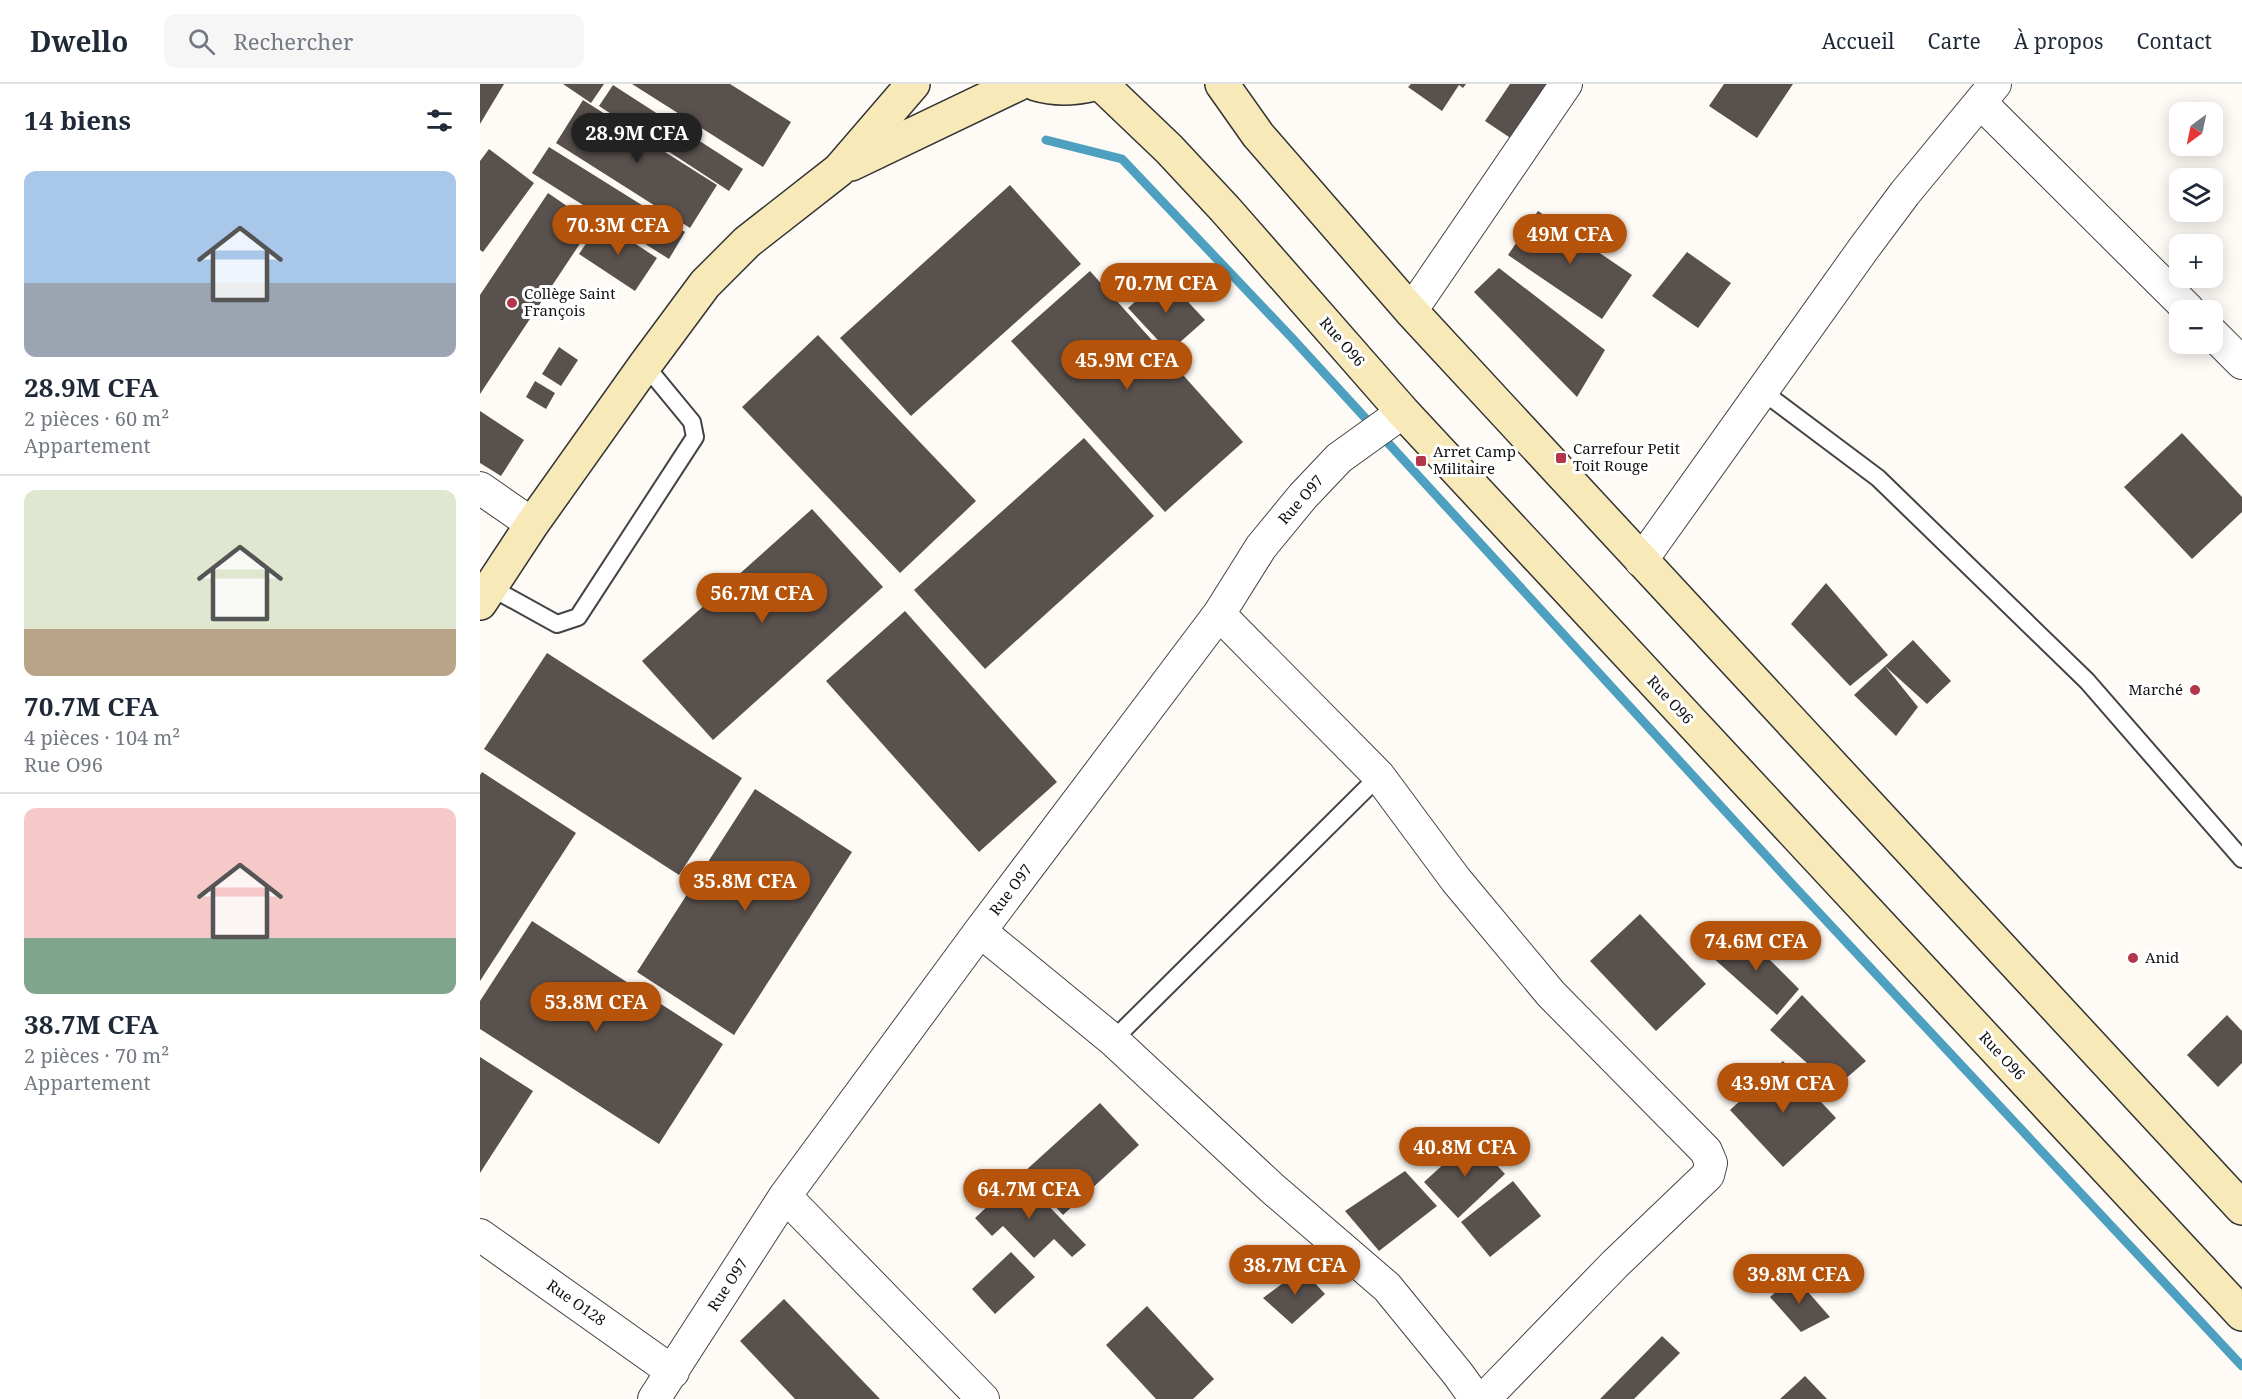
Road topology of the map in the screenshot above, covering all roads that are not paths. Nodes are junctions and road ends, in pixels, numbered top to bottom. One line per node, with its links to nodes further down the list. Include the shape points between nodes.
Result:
1 (913, 84): 9 (main road)
2 (1018, 84): 9 (main road)
3 (1036, 84): 4 (main road, via 1074,89)
4 (1094, 84)
5 (1101, 84): 16 (main road, Rue O96, via 1217,200)
6 (1221, 84): 11 (main road, via 1258,135)
7 (1566, 84): 11 (street)
8 (1988, 94): 10 (street); 15 (street, via 1905,193)
9 (839, 170): 14 (main road, via 747,242 705,284)
10 (2180, 300)
11 (1411, 311): 19 (main road)
12 (2223, 344): 13 (street)
13 (2242, 363)
14 (645, 365): 18 (main road); 20 (lane, via 693,422 695,437 578,617 557,624)
15 (1762, 391): 19 (street); 23 (lane, via 1878,478 2078,673)
16 (1403, 411): 21 (street, Rue O97, via 1339,458 1303,496 1261,548); 29 (main road, Rue O96)
17 (480, 488): 18 (street)
18 (532, 524): 20 (main road)
19 (1641, 561): 27 (main road)
20 (485, 595)
21 (1219, 614): 22 (street); 24 (street, Rue O97)
22 (1378, 776): 25 (lane); 34 (street, via 1455,880 1551,994 1706,1151 1711,1163 1708,1175)
23 (2242, 859)
24 (980, 931): 25 (street); 26 (street, Rue O97)
25 (1113, 1040): 33 (street, via 1273,1189 1387,1287)
26 (785, 1196): 30 (street, Rue O97); 32 (street)
27 (2242, 1208)
28 (480, 1235): 30 (street, Rue O128)
29 (2242, 1314)
30 (673, 1372): 31 (street, Rue O97)
31 (654, 1399)
32 (983, 1399)
33 (1476, 1399)
34 (1484, 1399)

